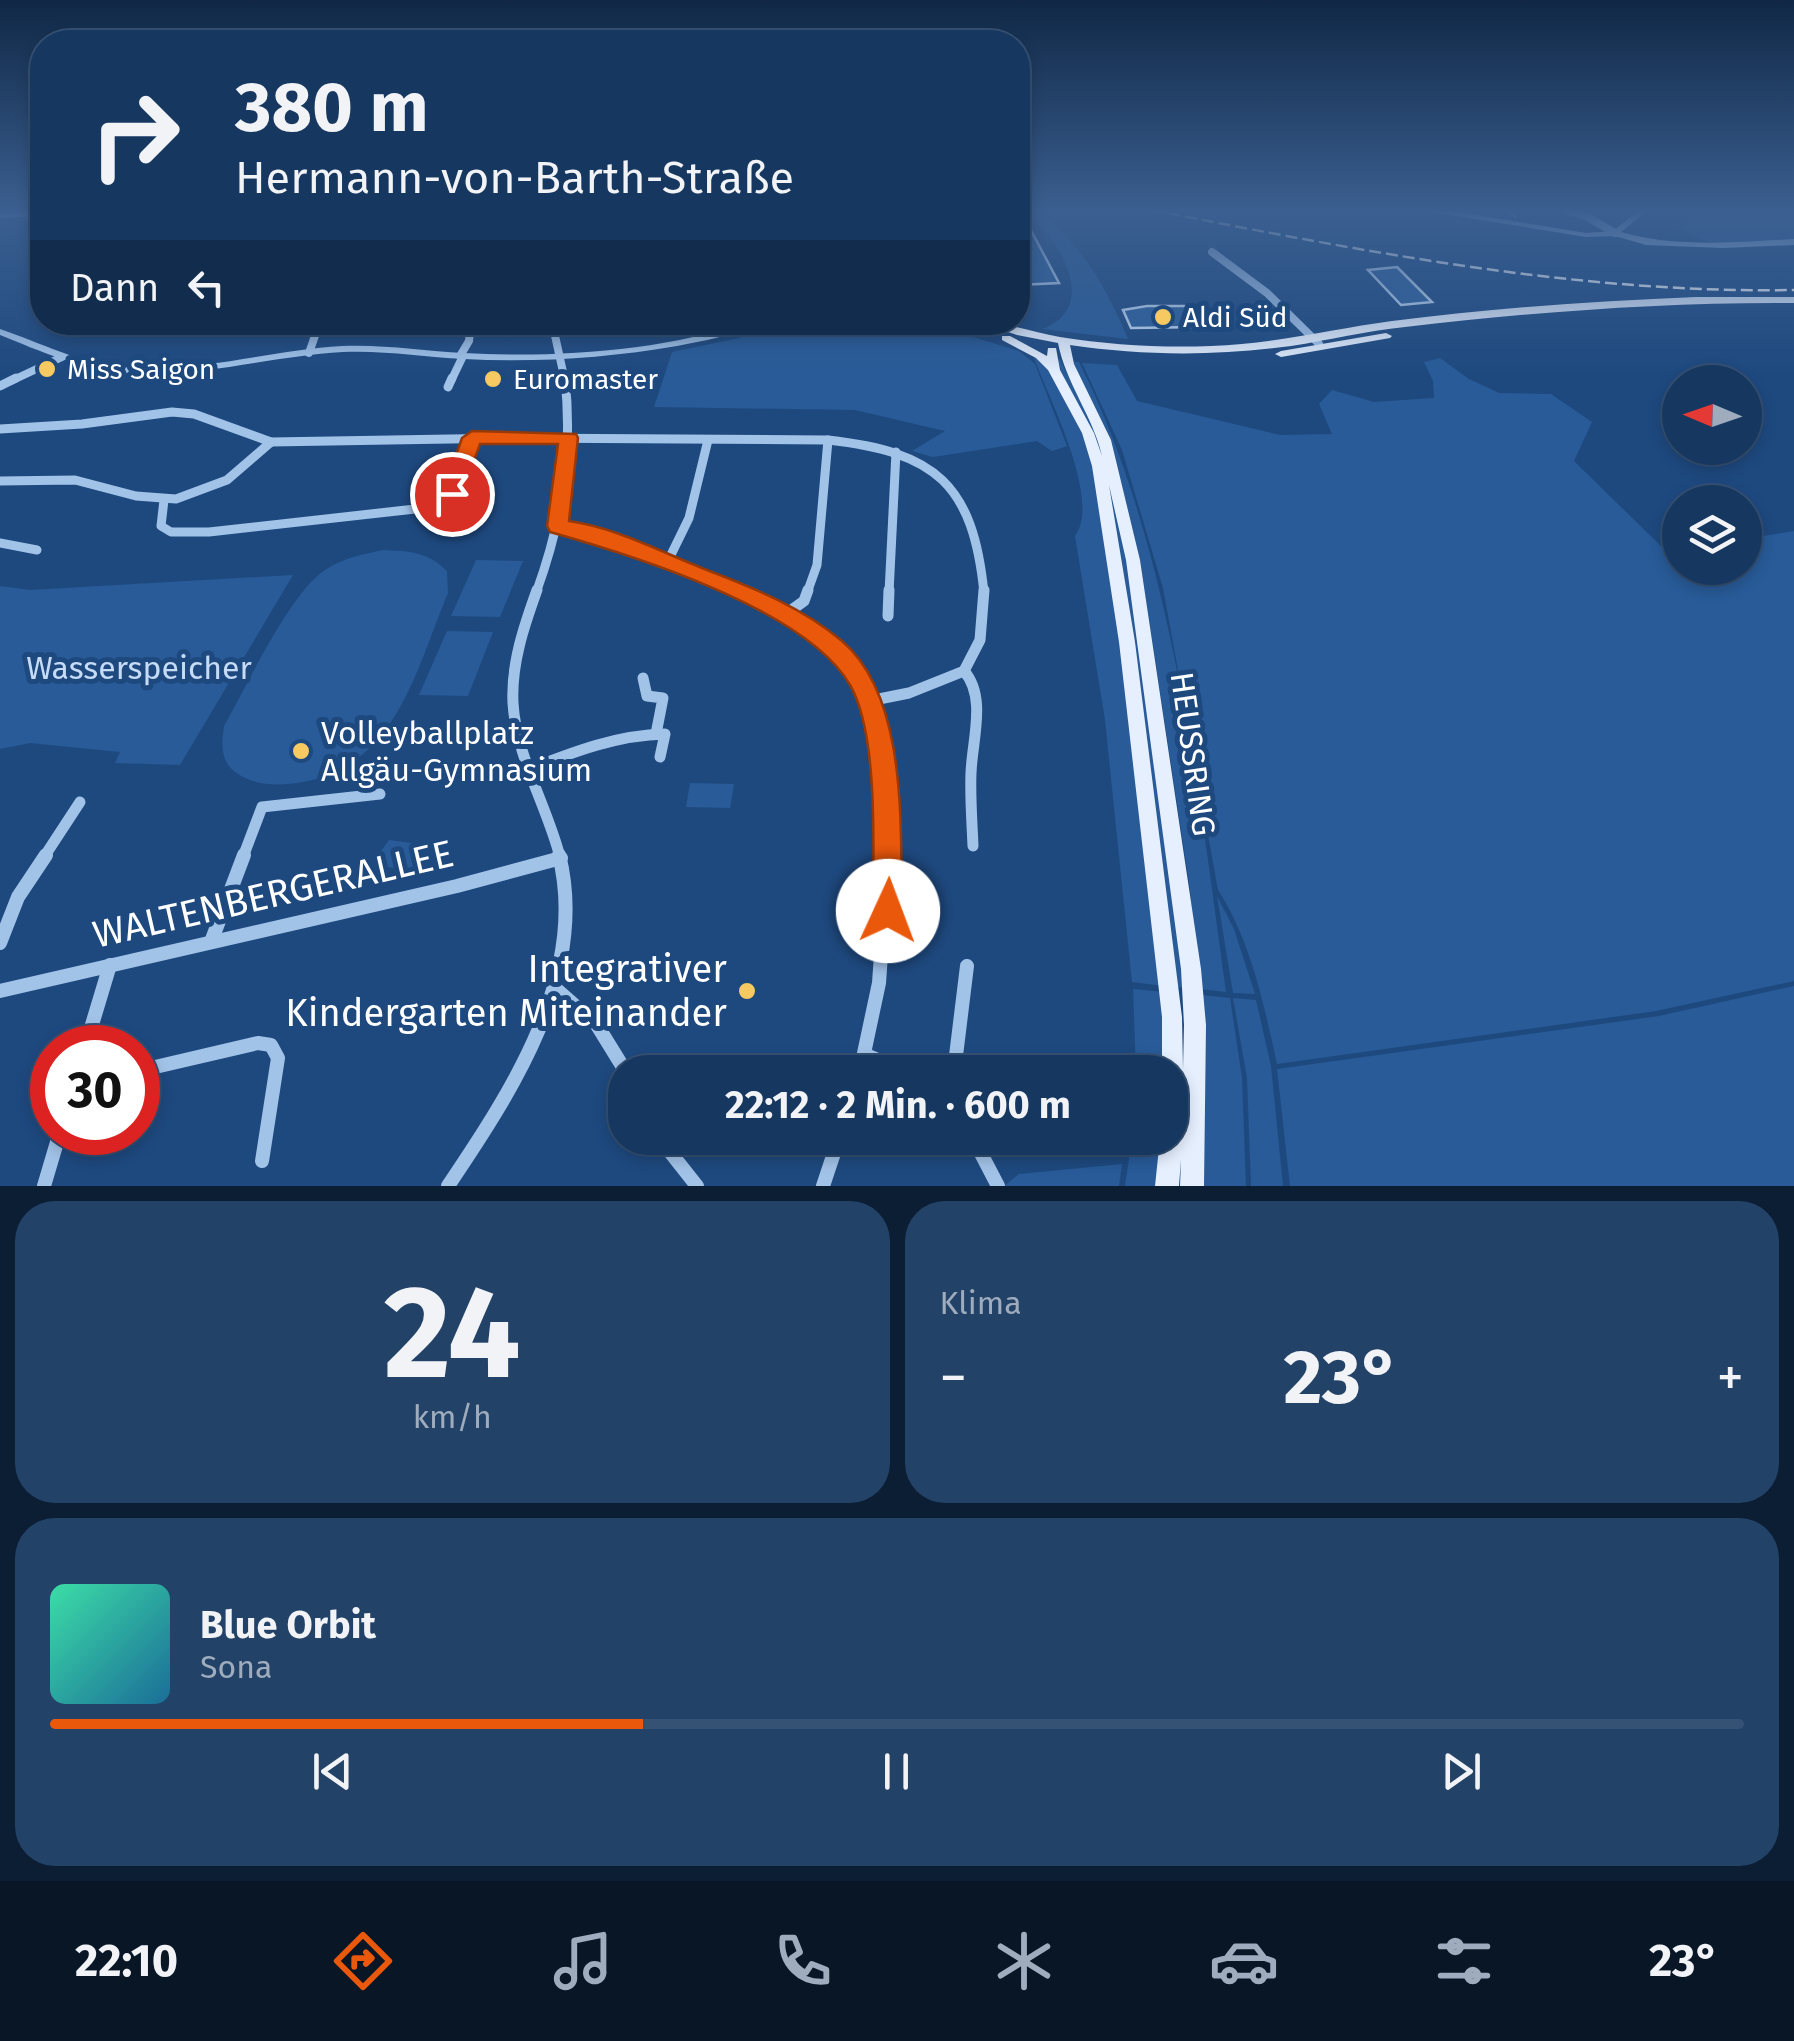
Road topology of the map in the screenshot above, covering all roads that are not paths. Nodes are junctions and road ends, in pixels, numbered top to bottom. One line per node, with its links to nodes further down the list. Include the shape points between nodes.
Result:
1 (1229, 265): 3 (street)
2 (1794, 300): 13 (main road, via 1605,302)
3 (1296, 319): 12 (street); 13 (street)
4 (0, 332): 17 (street)
5 (315, 335): 15 (street)
6 (469, 335): 18 (street)
7 (556, 335): 16 (street)
8 (718, 335): 16 (street)
9 (997, 335): 11 (main road)
10 (1022, 335): 14 (main road)
11 (1006, 338): 14 (main road); 19 (main road)
12 (1294, 342): 13 (main road); 14 (main road)
13 (1319, 343): 14 (main road, via 1167,360)
14 (1060, 348): 19 (main road, HEUSSRING); 69 (main road, HEUSSRING, via 1111,460 1147,640 1195,1024)
15 (309, 353): 17 (street, via 165,372 94,368); 18 (street, via 370,349)
16 (562, 353): 18 (street); 24 (street)
17 (62, 356): 20 (street)
18 (462, 356): 21 (street)
19 (1054, 370): 68 (main road, HEUSSRING, via 1099,466 1127,642 1172,1017)
20 (0, 386)
21 (448, 388)
22 (0, 430): 27 (street, via 172,412)
23 (472, 438): 24 (street); 27 (street); 30 (street, via 442,506 182,532 161,526)
24 (569, 438): 25 (street); 31 (street)
25 (708, 440): 26 (street); 34 (street, via 692,512)
26 (828, 440): 28 (street); 35 (street, via 817,565 804,601)
27 (271, 442): 30 (street, via 218,487)
28 (896, 452): 36 (street); 37 (street, via 942,477 973,526 985,616)
29 (0, 482): 30 (street, via 72,480)
30 (164, 500)
31 (558, 526): 34 (street); 42 (street, via 518,646 513,684 516,724)
32 (0, 543): 33 (street)
33 (37, 550)
34 (668, 561): 35 (street)
35 (786, 614): 39 (street, via 836,649)
36 (888, 616)
37 (964, 671): 39 (street); 45 (street, via 972,678 977,706)
38 (643, 678): 40 (street, via 647,696 663,698)
39 (870, 701): 55 (street, via 890,883)
40 (656, 734): 41 (street, via 665,734); 42 (street)
41 (660, 757)
42 (532, 768): 46 (street)
43 (380, 794): 47 (street, via 262,807)
44 (80, 802): 48 (street, via 18,897)
45 (973, 846)
46 (561, 858): 47 (street, WALTENBERGERALLEE); 51 (street, via 569,910)
47 (211, 942): 49 (street, WALTENBERGERALLEE)
48 (0, 943)
49 (110, 964): 52 (street, WALTENBERGERALLEE); 53 (street)
50 (967, 966): 56 (street)
51 (556, 989): 54 (street, via 590,1013); 63 (street)
52 (0, 991)
53 (92, 1025)
54 (618, 1055)
55 (866, 1055)
56 (956, 1055)
57 (160, 1066): 62 (street, via 271,1045 278,1058)
58 (53, 1155): 64 (street)
59 (672, 1155): 65 (street)
60 (833, 1155): 66 (street)
61 (982, 1155): 67 (street)
62 (262, 1160)
63 (455, 1182)
64 (44, 1186)
65 (697, 1186)
66 (823, 1186)
67 (998, 1186)
68 (1166, 1186)
69 (1192, 1186)

